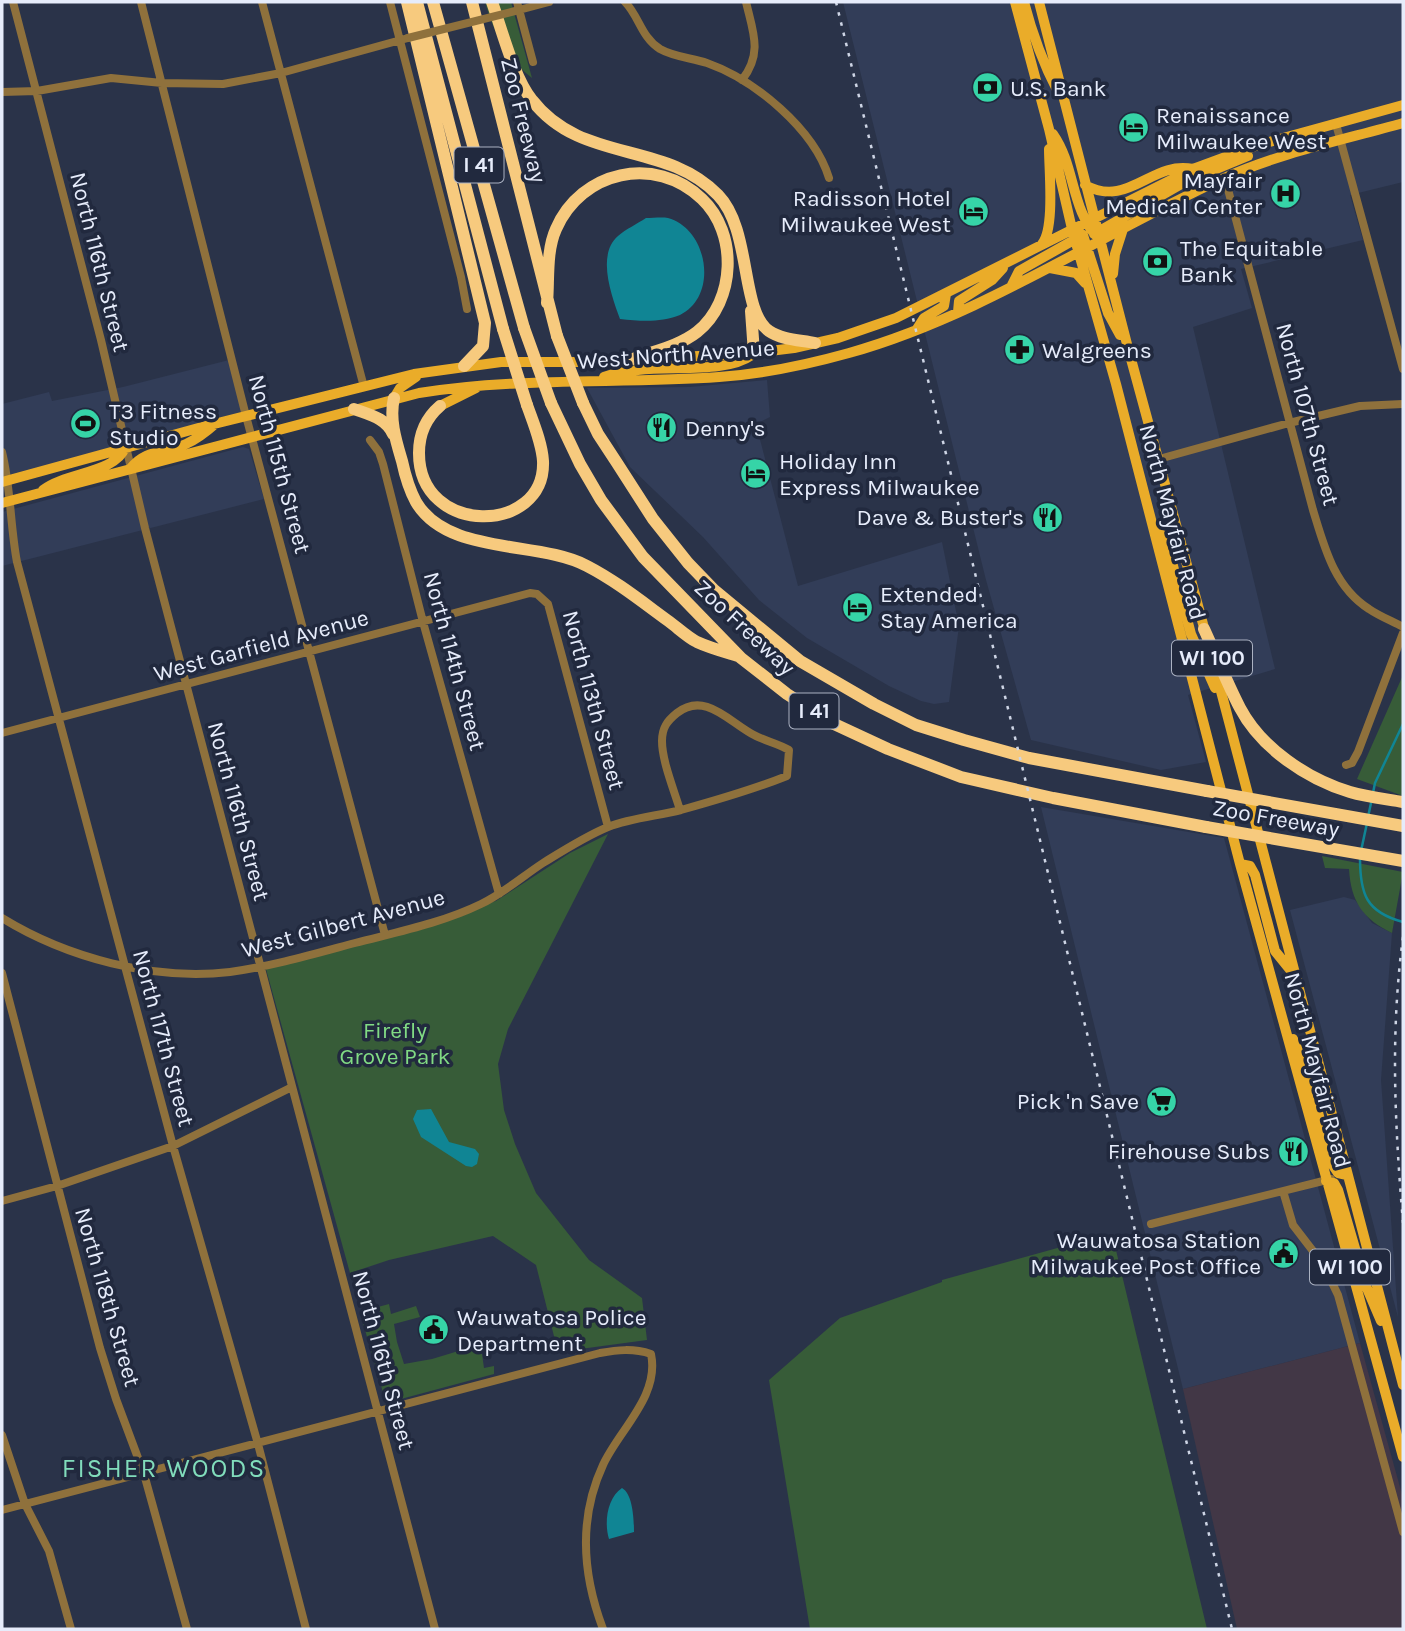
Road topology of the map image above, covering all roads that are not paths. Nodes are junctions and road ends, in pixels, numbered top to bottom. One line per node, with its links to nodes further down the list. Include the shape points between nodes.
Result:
1 (13, 2): 22 (street, North 116th Street)
2 (141, 2): 21 (street, North 115th Street)
3 (262, 2): 19 (street)
4 (390, 2): 17 (street)
5 (407, 2): 55 (highway, via 485,323 483,346)
6 (417, 2): 64 (highway, bridge, via 503,329 543,460 538,488 527,501 485,518 461,515 443,505 419,465 423,428)
7 (433, 2): 86 (highway, Zoo Freeway / I 41, bridge, via 524,328 551,403 615,523)
8 (472, 2): 47 (highway, Zoo Freeway / I 41)
9 (492, 2): 42 (highway, via 533,102 571,133 677,165 697,176 719,196 734,220)
10 (550, 2): 16 (street)
11 (625, 2): 20 (street, via 640,28 660,48)
12 (746, 2): 20 (street, via 756,47 753,64)
13 (1015, 2): 29 (main road, North Mayfair Road / WI 100)
14 (1024, 2): 25 (main road, via 1045,66)
15 (1039, 2): 25 (main road, North Mayfair Road / WI 100)
16 (518, 6): 17 (street, bridge); 18 (street)
17 (404, 39): 19 (street); 48 (street)
18 (533, 62)
19 (281, 73): 21 (street, via 223,84); 61 (street)
20 (742, 80): 34 (street, via 769,99 818,149)
21 (162, 83): 22 (street, via 111,78); 66 (street, North 115th Street)
22 (37, 91): 23 (street); 72 (street, North 116th Street)
23 (2, 92)
24 (1403, 105): 28 (main road, West North Avenue)
25 (1067, 110): 36 (main road, North Mayfair Road / WI 100)
26 (1403, 117): 30 (main road)
27 (1403, 123): 30 (main road, West North Avenue)
28 (1336, 124): 31 (main road, West North Avenue); 32 (street)
29 (1049, 129): 38 (main road, North Mayfair Road / WI 100); 39 (main road, via 1048,226)
30 (1367, 134): 32 (main road, West North Avenue)
31 (1294, 135): 33 (main road, West North Avenue); 38 (main road, via 1185,182)
32 (1341, 141): 35 (main road, West North Avenue); 56 (street)
33 (1193, 169): 36 (main road, via 1169,168 1114,192); 38 (main road, West North Avenue)
34 (829, 178)
35 (1225, 178): 37 (main road, West North Avenue); 67 (street, North 107th Street)
36 (1085, 186): 38 (main road, North Mayfair Road / WI 100)
37 (1123, 229): 38 (main road, West North Avenue); 44 (main road)
38 (1087, 235): 39 (main road, West North Avenue); 41 (main road, West North Avenue); 43 (main road, via 1019,271); 44 (main road, North Mayfair Road / WI 100); 45 (main road, North Mayfair Road / WI 100); 52 (main road, via 1108,313)
39 (1042, 245): 40 (main road, West North Avenue)
40 (1007, 263): 46 (main road, West North Avenue); 49 (main road, via 992,280 959,301)
41 (1047, 268): 43 (main road, West North Avenue); 45 (main road, via 1076,273)
42 (749, 282): 51 (highway, via 757,317 766,329 781,337); 53 (highway)
43 (1012, 285): 49 (main road, West North Avenue)
44 (1112, 286): 52 (main road, North Mayfair Road / WI 100)
45 (1088, 287): 79 (main road, North Mayfair Road / WI 100)
46 (946, 294): 50 (main road, via 944,306 923,318); 51 (main road, West North Avenue, via 876,326)
47 (547, 303): 54 (highway, via 555,230 581,193 604,179 644,173 693,192 713,213 724,242 729,273 725,288 711,318 697,331); 94 (highway, Zoo Freeway / I 41, bridge, via 598,434 653,519 714,590 800,661 916,724 1029,758)
48 (467, 309)
49 (958, 312): 50 (main road, West North Avenue)
50 (918, 329): 58 (main road, West North Avenue, via 819,361)
51 (815, 343): 53 (main road, West North Avenue)
52 (1128, 348): 74 (main road, North Mayfair Road / WI 100)
53 (754, 353): 54 (main road, West North Avenue); 58 (main road); 59 (main road, via 726,366 646,368)
54 (633, 359): 55 (main road, West North Avenue)
55 (464, 366): 57 (main road, West North Avenue)
56 (1403, 369)
57 (421, 373): 61 (main road, West North Avenue); 62 (main road)
58 (756, 373): 59 (main road, West North Avenue)
59 (596, 381): 60 (main road, West North Avenue)
60 (486, 384): 62 (main road, West North Avenue); 64 (main road)
61 (364, 387): 66 (main road, West North Avenue)
62 (394, 398): 65 (main road, West North Avenue); 71 (highway)
63 (1403, 404): 67 (street, via 1360,406)
64 (440, 406)
65 (354, 409): 69 (main road, West North Avenue); 71 (highway, via 385,422)
66 (246, 416): 68 (main road, West North Avenue); 69 (street, North 115th Street)
67 (1289, 423): 74 (street); 82 (street, North 107th Street, via 1334,571 1363,605)
68 (215, 424): 72 (main road, West North Avenue); 75 (main road, via 184,445 141,457)
69 (252, 436): 75 (main road, West North Avenue); 85 (street, North 115th Street)
70 (370, 440): 81 (street, North 114th Street, via 383,464)
71 (396, 440): 86 (highway, via 409,485 430,518 473,539 576,561 626,590 697,642)
72 (125, 448): 75 (street, North 116th Street); 76 (main road, West North Avenue); 77 (main road, via 114,463 52,483)
73 (2, 452): 76 (street, North 117th Street)
74 (1159, 460): 83 (main road, North Mayfair Road / WI 100)
75 (130, 469): 77 (main road, West North Avenue); 87 (street, North 116th Street)
76 (5, 481): 78 (street, North 117th Street)
77 (37, 494): 78 (main road, West North Avenue)
78 (6, 502): 89 (street, North 117th Street, via 17,562)
79 (1154, 531): 88 (main road, via 1167,543 1191,634); 97 (main road, North Mayfair Road / WI 100)
80 (530, 593): 81 (street, West Garfield Avenue); 95 (street, North 113th Street, via 542,596 548,604)
81 (423, 622): 85 (street, West Garfield Avenue); 98 (street, North 114th Street)
82 (1403, 627)
83 (1204, 629): 88 (main road, North Mayfair Road / WI 100); 92 (highway, via 1241,710 1262,738 1292,763 1350,792)
84 (1403, 633): 91 (street, via 1358,752)
85 (310, 652): 87 (street, West Garfield Avenue); 100 (street, North 115th Street)
86 (741, 658): 96 (highway, Zoo Freeway / I 41, bridge, via 832,723 961,777)
87 (186, 686): 89 (street, West Garfield Avenue); 102 (street, North 116th Street)
88 (1226, 709): 104 (main road, North Mayfair Road / WI 100)
89 (59, 718): 90 (street, West Garfield Avenue); 101 (street, North 117th Street)
90 (2, 733)
91 (1346, 765)
92 (1403, 802)
93 (680, 810): 93 (street, West Gilbert Avenue, via 662,731 682,709 710,706 755,736 789,750 787,776); 95 (street, West Gilbert Avenue)
94 (1403, 826)
95 (608, 827): 98 (street, West Gilbert Avenue)
96 (1403, 861)
97 (1240, 864): 104 (main road, via 1250,866 1255,875 1275,951); 105 (main road, North Mayfair Road / WI 100)
98 (499, 894): 100 (street, West Gilbert Avenue, via 450,916)
99 (2, 918): 101 (street, West Gilbert Avenue, via 51,944)
100 (385, 935): 102 (street, West Gilbert Avenue)
101 (125, 966): 102 (street, West Gilbert Avenue, via 189,974); 107 (street, North 117th Street)
102 (260, 967): 106 (street, North 116th Street)
103 (2, 973): 110 (street, North 118th Street)
104 (1294, 974): 108 (main road, North Mayfair Road / WI 100)
105 (1283, 1018): 108 (main road, via 1306,1068 1332,1164 1338,1173); 109 (main road, North Mayfair Road / WI 100)
106 (292, 1087): 107 (street); 116 (street, North 116th Street)
107 (173, 1146): 110 (street); 118 (street, North 117th Street)
108 (1347, 1175): 109 (street); 114 (main road, North Mayfair Road / WI 100)
109 (1326, 1181): 111 (street); 114 (main road, via 1338,1190 1366,1286); 119 (main road, North Mayfair Road / WI 100)
110 (57, 1186): 112 (street); 120 (street, North 118th Street, via 100,1348)
111 (1283, 1191): 113 (street); 123 (street, via 1293,1225 1323,1264 1338,1295)
112 (2, 1201)
113 (1151, 1224)
114 (1393, 1346): 115 (main road, North Mayfair Road / WI 100)
115 (1403, 1385)
116 (378, 1412): 118 (street); 127 (street, North 116th Street); 128 (street, via 600,1353 629,1349 651,1354 651,1383 603,1465 588,1512 588,1577)
117 (2, 1435): 121 (street)
118 (258, 1444): 120 (street); 126 (street, North 117th Street)
119 (1403, 1457)
120 (144, 1474): 121 (street); 125 (street, North 118th Street)
121 (24, 1504): 122 (street); 124 (street, via 48,1551)
122 (2, 1510)
123 (1403, 1532)
124 (71, 1629)
125 (187, 1629)
126 (306, 1629)
127 (435, 1629)
128 (603, 1629)

